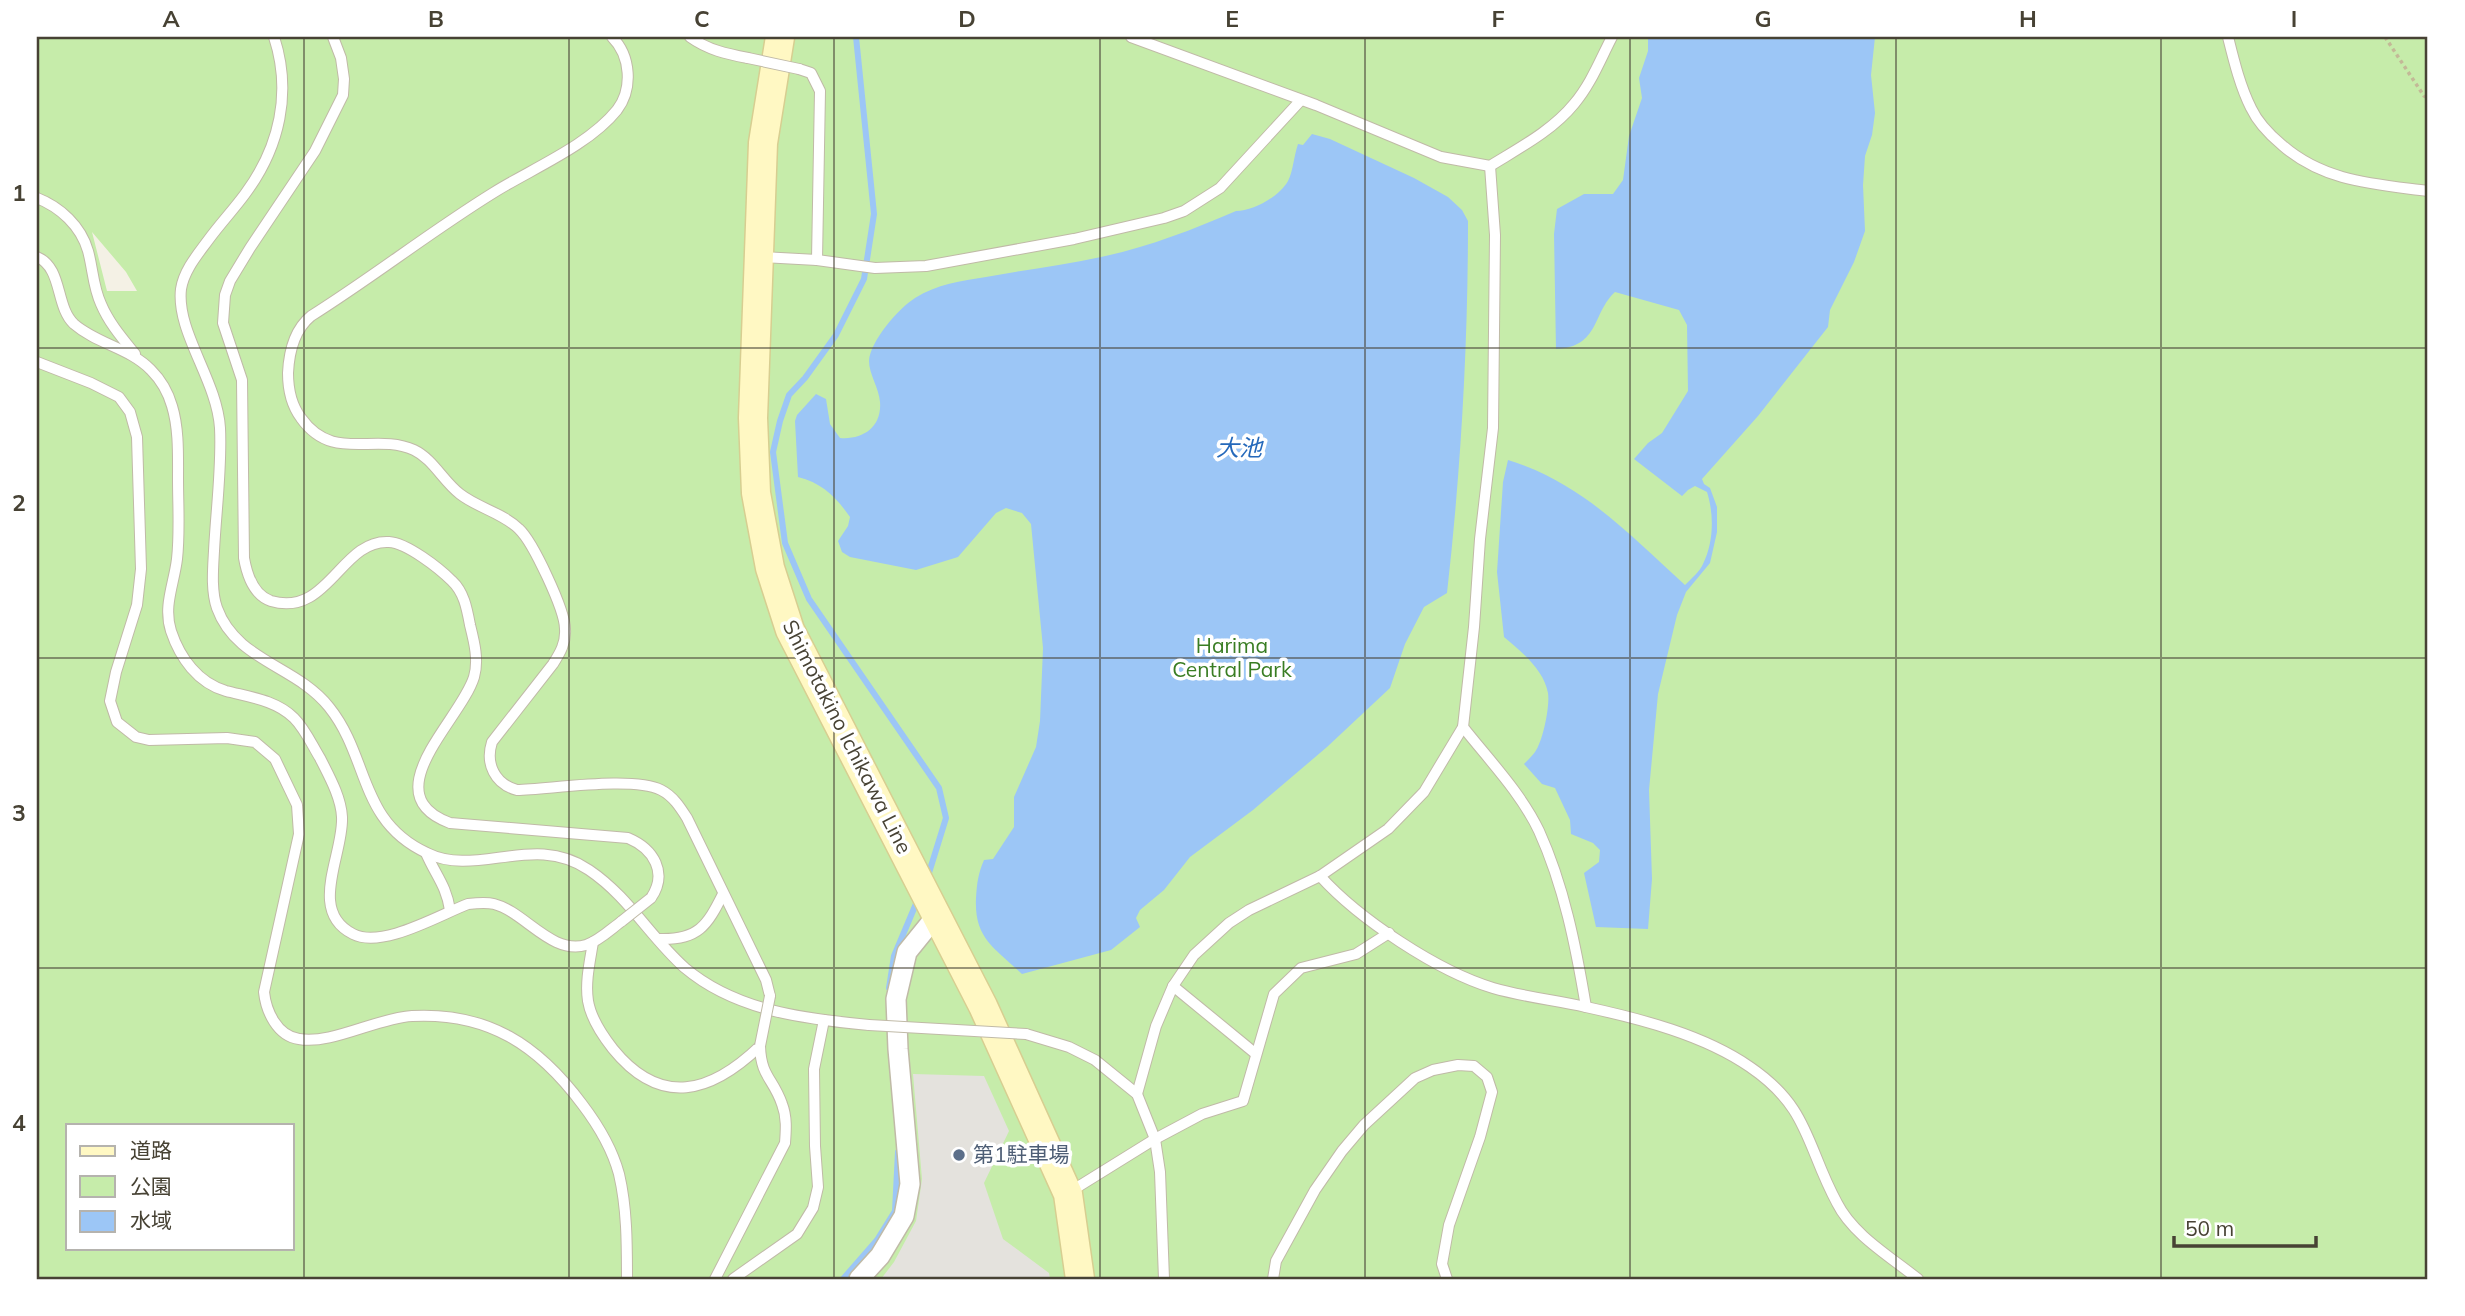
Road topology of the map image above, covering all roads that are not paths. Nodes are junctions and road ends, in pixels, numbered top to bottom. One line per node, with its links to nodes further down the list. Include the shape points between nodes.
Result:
1 (274, 37): 19 (lane, via 284,86 277,132 260,171 191,265 181,290 183,322 210,385 220,425 213,576 216,605 233,637 245,648 306,684 329,706 347,736 376,808 396,833)
2 (333, 37): 26 (lane, bridge, via 342,68 343,96 225,295 223,323 242,380 247,572 265,599 291,604 316,593 370,546 390,542 410,549 453,582 467,609 476,667 467,694 427,756 418,779 419,798 431,813 450,823 628,838 640,843 657,865 657,890)
3 (612, 37): 21 (lane, via 626,59 629,79 619,108 576,144 474,205 311,316 299,329 288,359 289,388 298,414 319,437 340,444 412,449 426,457 458,493 517,527 526,537 558,601 565,638 553,664 492,742 489,757 498,780 517,790 633,783 658,788 687,818)
4 (690, 37): 15 (lane, bridge, via 720,52 811,73 820,91)
5 (780, 37): 13 (main road, Shimotakino Ichikawa Line, via 763,143)
6 (1131, 37): 9 (lane)
7 (1612, 37): 10 (lane, via 1574,104 1557,121)
8 (2228, 37): 11 (lane, via 2251,109 2267,132 2289,151 2312,167 2346,180)
9 (1301, 100): 10 (lane, via 1441,157); 15 (lane, via 1220,188 1164,218 926,266 875,268)
10 (1490, 166): 18 (lane, via 1495,235 1493,428)
11 (2428, 191)
12 (37, 198): 16 (lane, via 60,210 76,228 88,252 101,305)
13 (757, 256): 15 (lane); 23 (main road, Shimotakino Ichikawa Line, via 756,493 770,568 790,630)
14 (37, 257): 16 (lane, via 51,270 73,323)
15 (817, 260)
16 (143, 363): 22 (lane, via 167,390 175,418 179,542 167,605 180,655 210,684 270,702 293,717 306,735 340,802 342,819 330,899 342,927 354,935 380,938)
17 (39, 365): 35 (lane, via 119,397 130,412 137,437 141,569 137,604 110,701 117,722 135,737 149,740 255,742 275,759 296,805 299,834 264,992 270,1015 285,1034 302,1040 393,1017 440,1016 476,1022 526,1045 575,1095 614,1157 623,1202)
18 (1463, 727): 20 (lane, via 1438,772 1410,807 1388,829); 28 (lane, via 1538,829 1563,898)
19 (426, 853): 22 (lane, via 446,888); 25 (lane, via 472,860 535,853 572,861 608,884)
20 (1320, 876): 24 (lane, via 1335,893); 27 (lane, via 1229,923 1194,955)
21 (723, 894): 25 (lane, via 703,928 678,940); 30 (lane, bridge, via 771,996)
22 (450, 911): 26 (lane, via 468,904 496,905 558,942 576,947)
23 (937, 915): 34 (main road, Shimotakino Ichikawa Line); 38 (street, via 907,952 897,999 910,1184 904,1216 880,1256)
24 (1389, 933): 28 (lane, via 1441,967 1490,987); 31 (lane, via 1356,954 1301,968 1274,994)
25 (660, 939): 29 (lane, via 686,968 740,1001)
26 (593, 942): 30 (lane, via 588,982 593,1018 621,1059 648,1079 682,1088 701,1085 727,1075)
27 (1173, 986): 31 (lane); 32 (lane)
28 (1586, 1007): 43 (lane, via 1712,1046 1774,1084 1796,1110 1838,1205 1858,1231)
29 (824, 1020): 32 (lane, bridge, via 1026,1034 1096,1060); 37 (lane, via 814,1069 818,1187 813,1208 797,1234)
30 (760, 1046): 36 (lane, via 761,1065 782,1104 785,1143)
31 (1256, 1054): 33 (lane, via 1242,1101 1202,1114)
32 (1137, 1094): 33 (lane)
33 (1155, 1139): 34 (lane); 40 (lane)
34 (1068, 1194): 39 (main road, Shimotakino Ichikawa Line)
35 (627, 1279)
36 (715, 1279)
37 (733, 1279)
38 (859, 1279)
39 (1080, 1279)
40 (1164, 1279)
41 (1273, 1279): 42 (lane, via 1276,1261 1315,1190 1364,1125 1415,1078 1446,1067 1474,1066 1487,1077 1492,1092 1450,1225 1442,1264)
42 (1447, 1279)
43 (1918, 1279)

